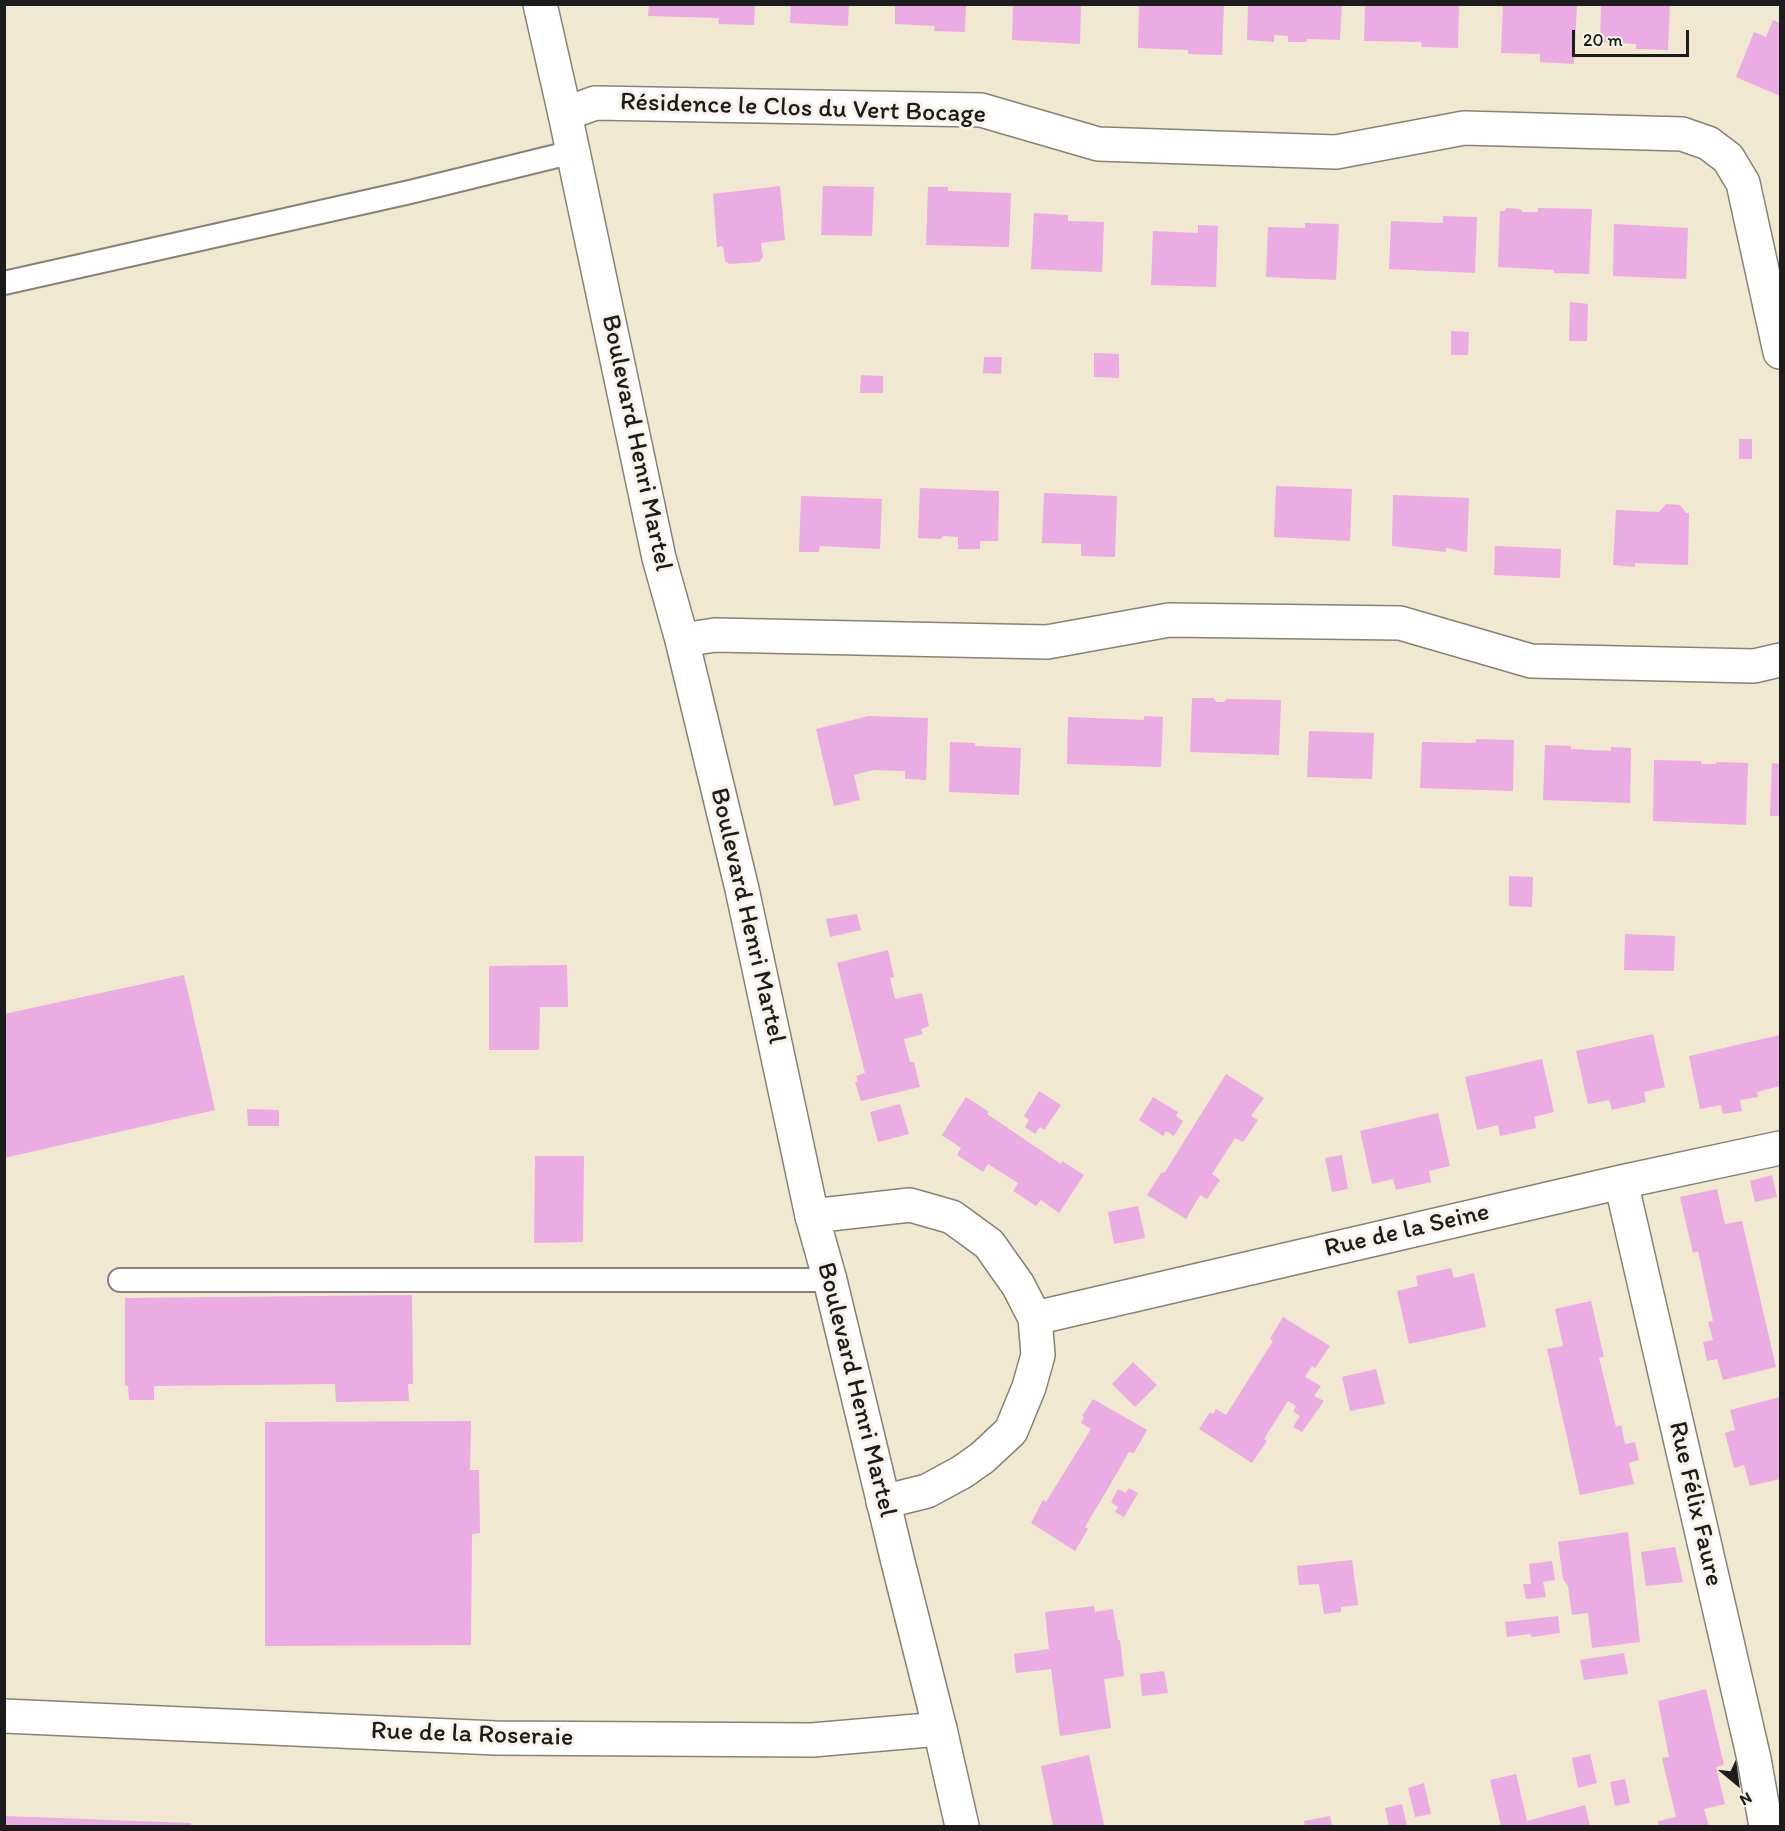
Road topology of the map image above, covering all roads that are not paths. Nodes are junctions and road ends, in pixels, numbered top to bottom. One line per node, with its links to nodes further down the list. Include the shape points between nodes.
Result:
1 (540, 4): 2 (street, Boulevard Henri Martel)
2 (565, 114): 3 (street, Boulevard Henri Martel); 5 (street, Résidence le Clos du Vert Bocage, via 595,103 981,110 1098,144 1336,152 1464,128 1682,134 1708,143 1728,158 1743,183)
3 (573, 152): 4 (lane); 6 (street, Boulevard Henri Martel, via 659,558)
4 (4, 283)
5 (1780, 352)
6 (682, 640): 7 (street, via 715,635 1047,642 1169,620 1400,623 1531,661 1754,666); 10 (street, Boulevard Henri Martel, via 742,889)
7 (1780, 660)
8 (1780, 1148): 9 (street, Rue de la Seine)
9 (1621, 1182): 13 (street, Rue de la Seine); 18 (street, Rue Félix Faure, via 1754,1759)
10 (812, 1216): 12 (street, Boulevard Henri Martel); 13 (street, via 910,1206 952,1217 989,1244)
11 (120, 1280): 12 (lane)
12 (830, 1280): 14 (street, Boulevard Henri Martel)
13 (1035, 1318): 14 (street, via 1038,1355 1011,1431 962,1472 927,1491)
14 (883, 1502): 16 (street, Boulevard Henri Martel)
15 (4, 1716): 16 (street, Rue de la Roseraie, via 496,1738 812,1740)
16 (940, 1729): 17 (street, Boulevard Henri Martel)
17 (962, 1827)
18 (1766, 1827)

